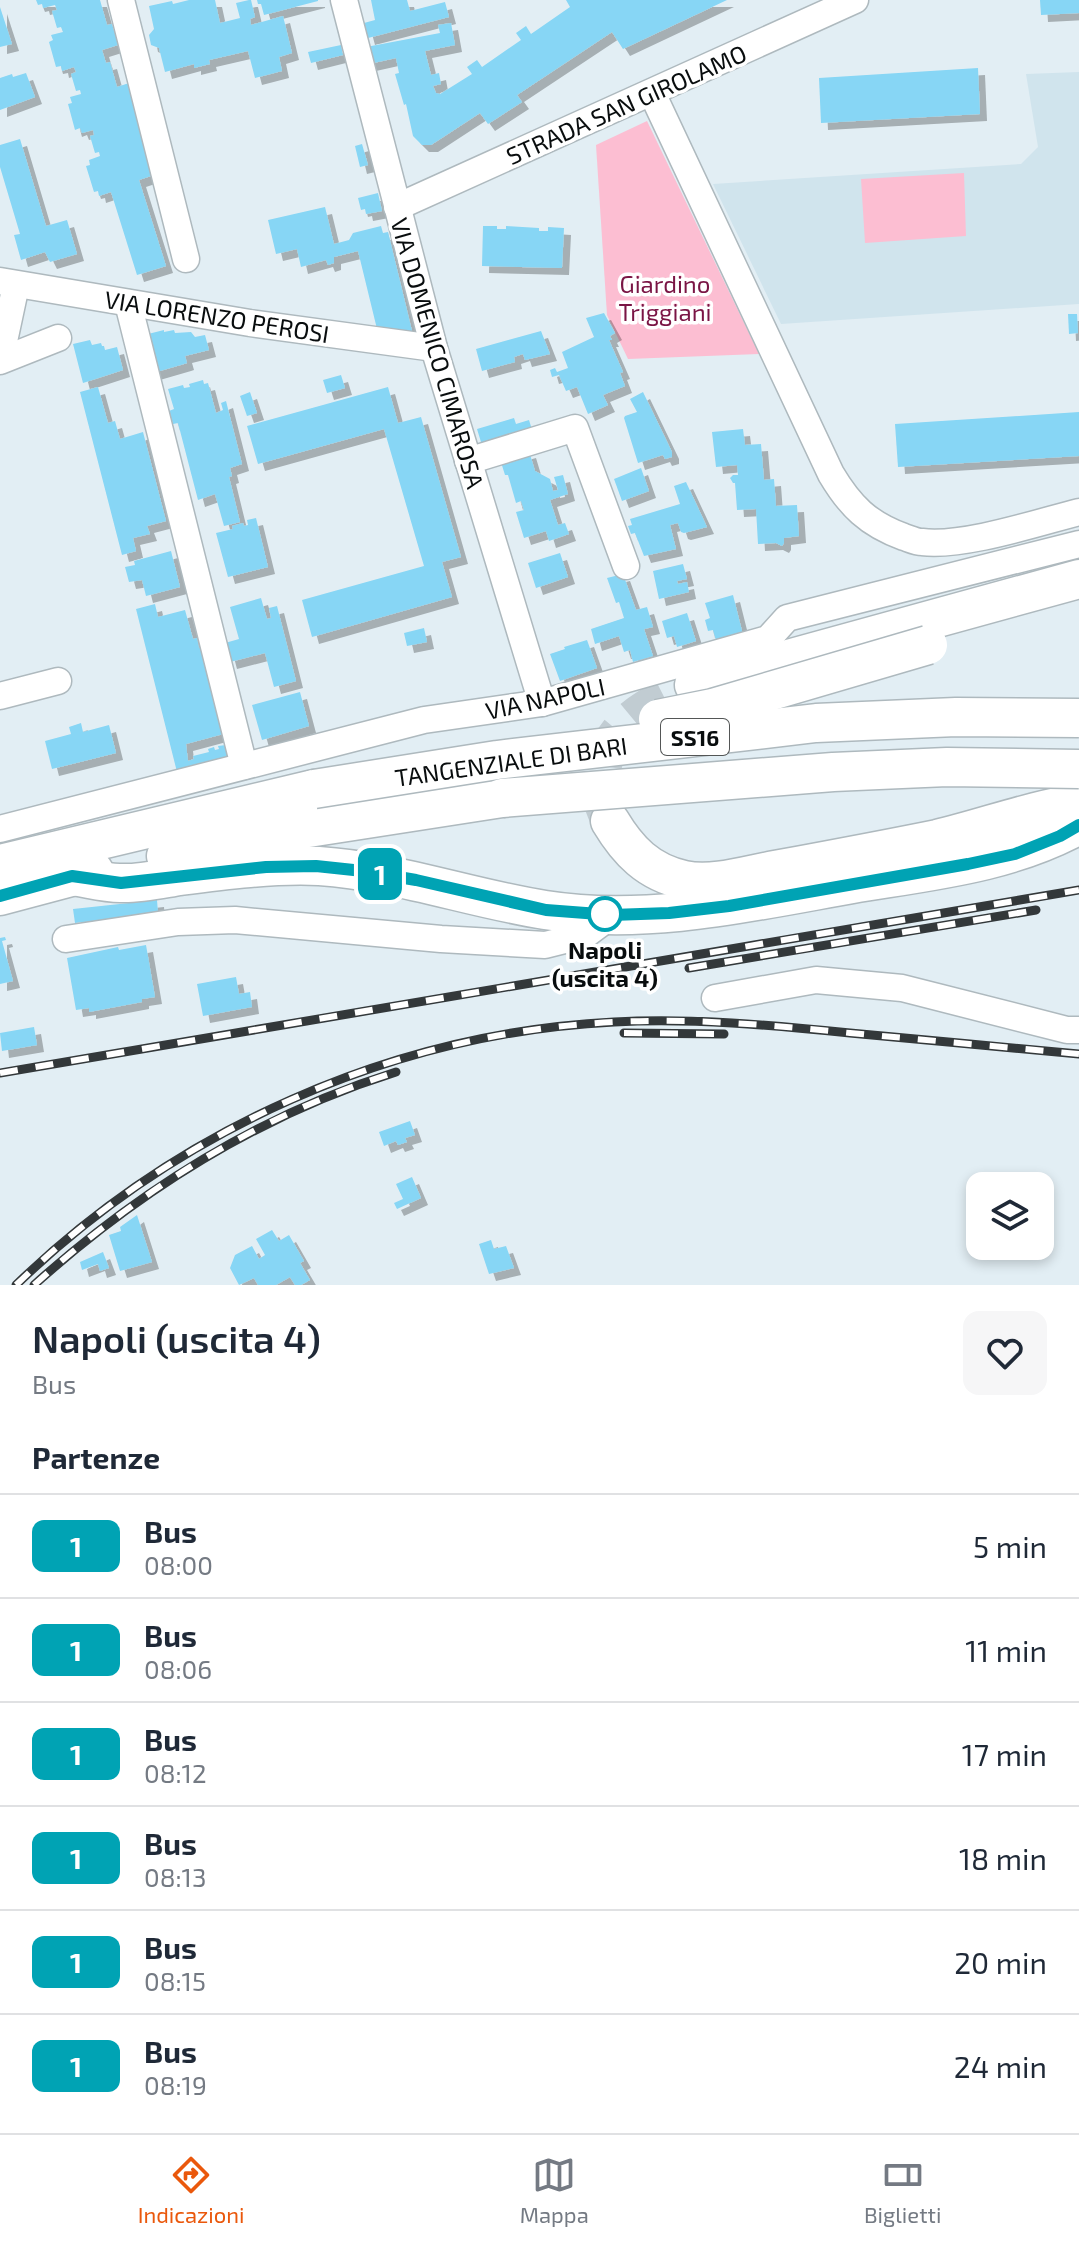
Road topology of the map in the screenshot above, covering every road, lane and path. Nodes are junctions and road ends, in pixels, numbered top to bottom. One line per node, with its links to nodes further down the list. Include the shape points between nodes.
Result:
1 (121, 0): 6 (street)
2 (344, 0): 5 (street, VIA DOMENICO CIMAROSA)
3 (855, 0): 4 (street, STRADA SAN GIROLAMO)
4 (652, 93): 5 (street, STRADA SAN GIROLAMO); 13 (street, via 831,474 863,515 919,542 947,542)
5 (397, 207): 10 (street, VIA DOMENICO CIMAROSA)
6 (186, 259)
7 (8, 283): 8 (street, VIA LORENZO PEROSI); 11 (street)
8 (128, 303): 10 (street, VIA LORENZO PEROSI); 23 (street)
9 (58, 338): 11 (street)
10 (434, 348): 12 (street, VIA DOMENICO CIMAROSA)
11 (0, 360)
12 (468, 461): 15 (street, via 575,428); 21 (street, VIA DOMENICO CIMAROSA)
13 (1079, 512)
14 (1079, 544): 21 (street, VIA NAPOLI, via 787,618 768,639)
15 (626, 566)
16 (1079, 579): 19 (highway)
17 (1079, 603): 25 (highway, bridge, via 713,708)
18 (58, 681): 20 (street)
19 (694, 685)
20 (0, 696)
21 (542, 703): 23 (street, VIA NAPOLI, via 424,720)
22 (1079, 718): 25 (highway, TANGENZIALE DI BARI / SS16, bridge, via 816,723 497,760)
23 (244, 766): 29 (street, VIA NAPOLI)
24 (1079, 769): 31 (highway, TANGENZIALE DI BARI / SS16, bridge, via 833,772 502,798 263,835)
25 (314, 789): 30 (highway, TANGENZIALE DI BARI / SS16)
26 (1079, 803): 27 (highway, via 938,838 703,881 664,873 637,858)
27 (610, 821)
28 (1079, 825): 33 (highway, via 1015,854 968,864 729,906)
29 (0, 829)
30 (0, 864)
31 (72, 876): 32 (highway, TANGENZIALE DI BARI / SS16); 33 (highway, via 121,883 316,866 416,880 546,910)
32 (0, 896)
33 (612, 915): 34 (street, via 585,935 545,945 235,920 178,922)
34 (66, 939)
35 (715, 998): 36 (street, via 816,980 902,988)
36 (1079, 1030)

